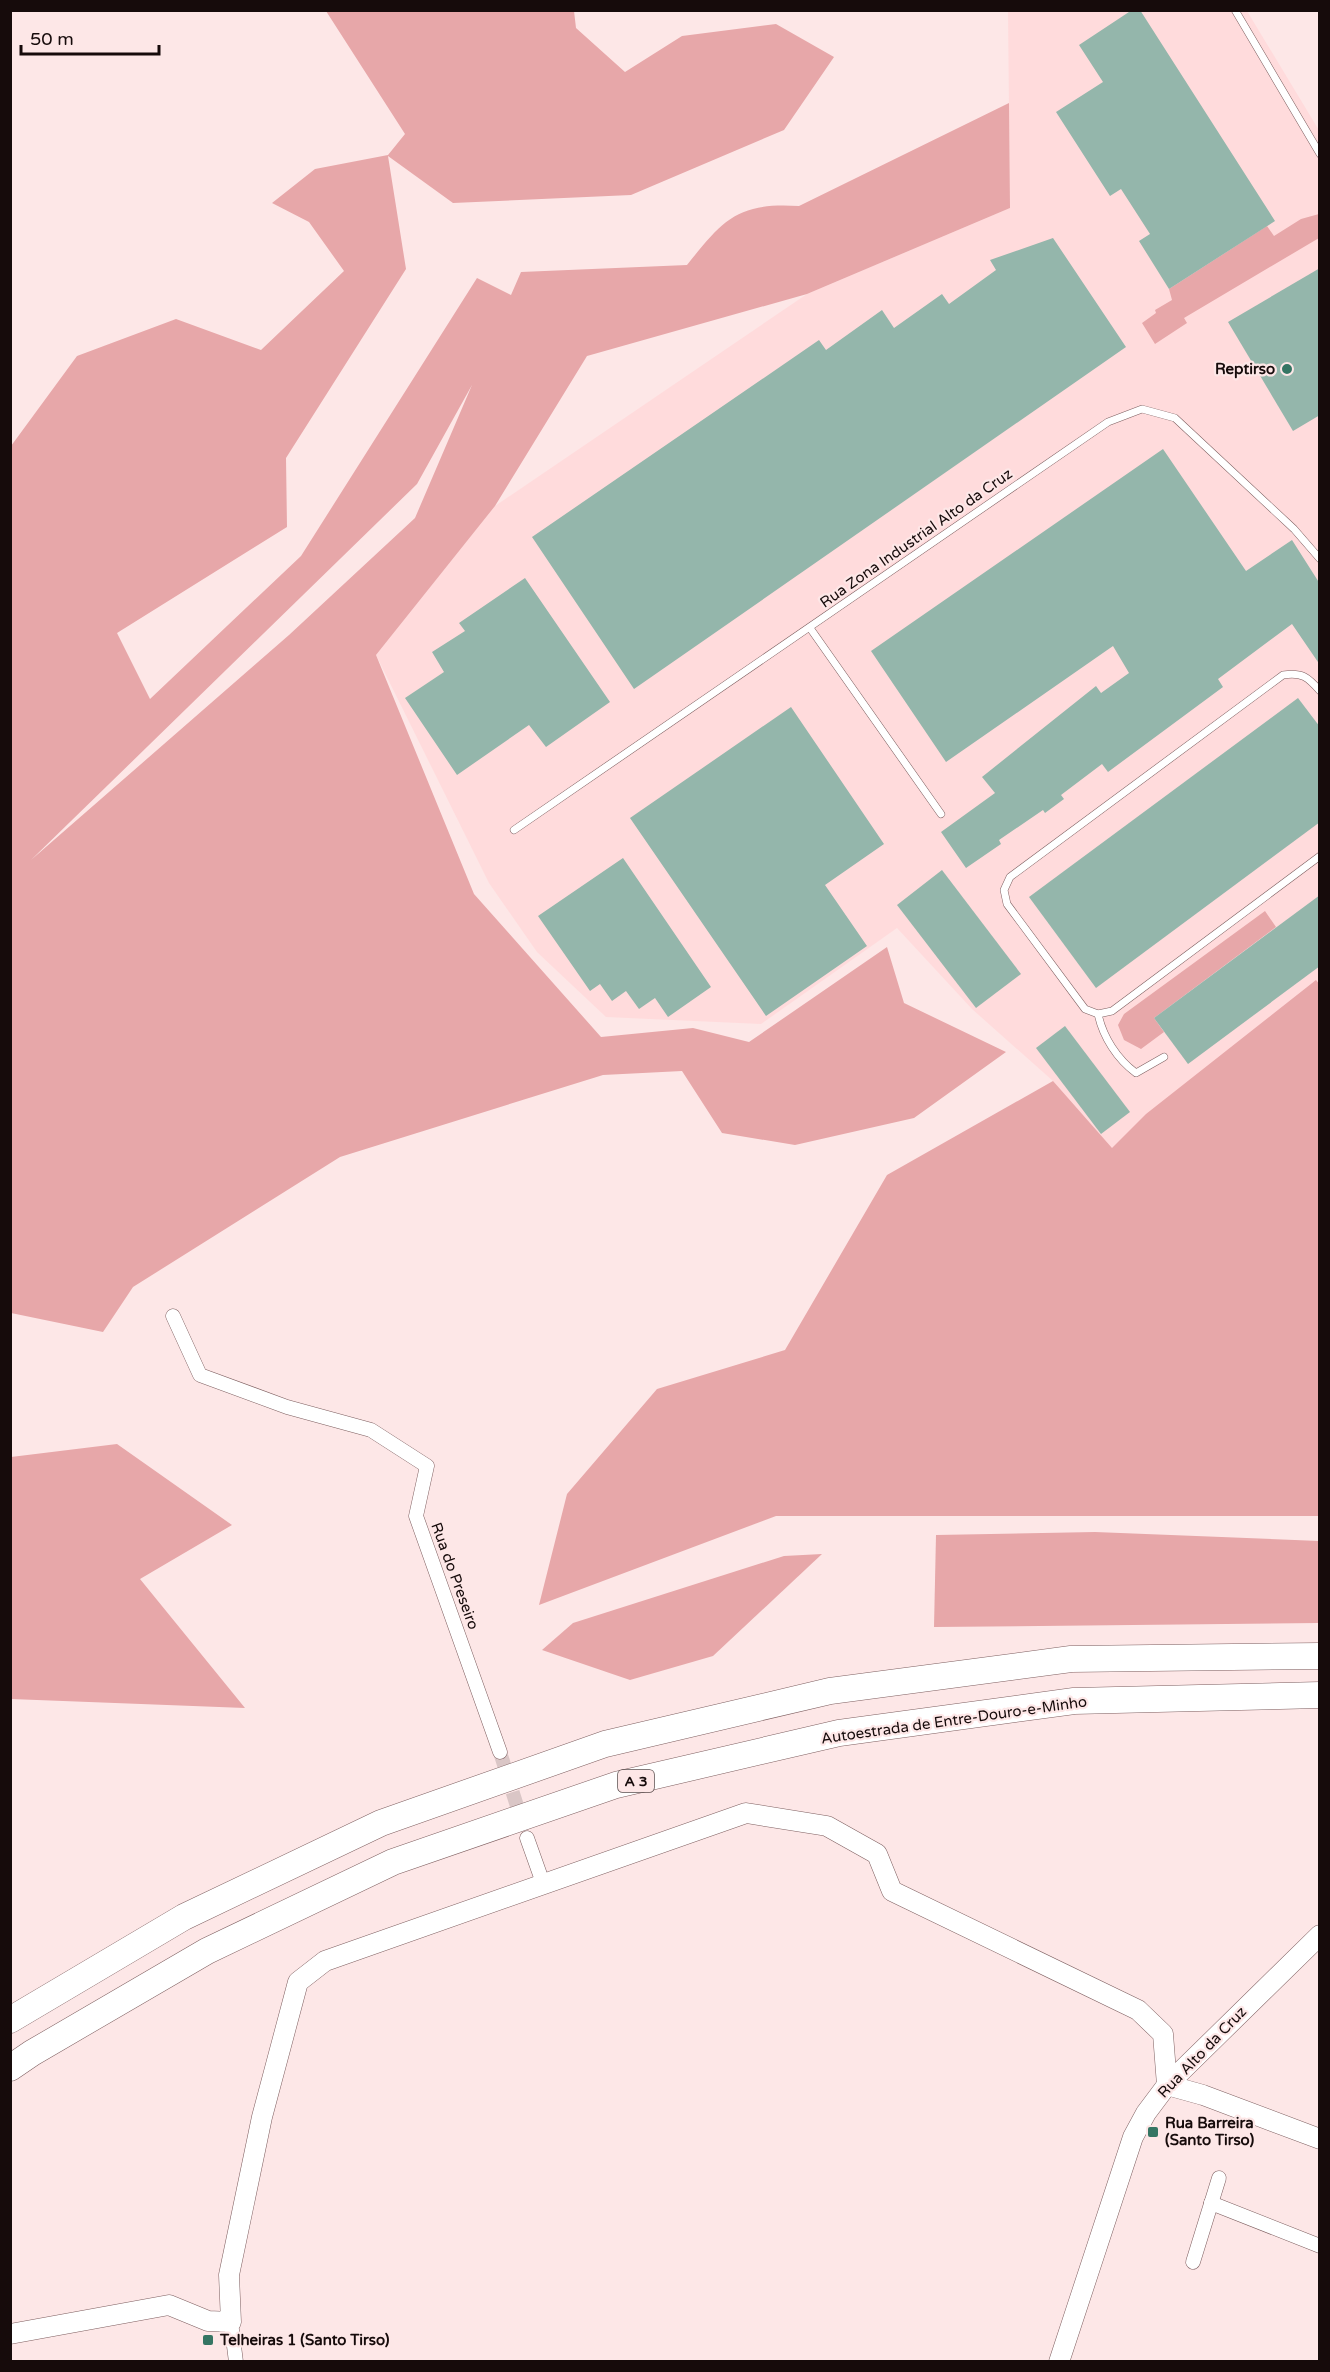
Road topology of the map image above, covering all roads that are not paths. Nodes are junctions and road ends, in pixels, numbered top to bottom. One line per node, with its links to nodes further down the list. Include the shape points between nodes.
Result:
1 (1235, 10): 2 (lane)
2 (1320, 154)
3 (1320, 559): 4 (lane, Rua Zona Industrial Alto da Cruz, via 1294,529 1175,418 1142,409 1108,422)
4 (810, 628): 6 (lane); 7 (lane, Rua Zona Industrial Alto da Cruz)
5 (1320, 691): 9 (lane, via 1307,676 1283,675 1011,877 1004,890 1007,904 1085,1009)
6 (941, 814)
7 (514, 830)
8 (1320, 856): 9 (lane, via 1112,1011)
9 (1098, 1014): 10 (lane, via 1102,1032 1125,1065 1136,1073)
10 (1164, 1057)
11 (173, 1316): 14 (street, Rua do Preseiro, via 200,1375 287,1407 371,1430 428,1466 416,1516)
12 (1320, 1656): 18 (highway, via 1071,1659 830,1691 605,1744 381,1823 184,1917)
13 (1320, 1695): 19 (highway, Autoestrada de Entre-Douro-e-Minho / A 3, via 1074,1701 838,1733 616,1785 393,1862 207,1951)
14 (501, 1752)
15 (527, 1838): 16 (street)
16 (543, 1883): 20 (street, via 746,1813 827,1826 877,1854 892,1891 1138,2010 1163,2034); 26 (street, via 325,1961 298,1982 262,2117 229,2275)
17 (1320, 1935): 20 (street, Rua Alto da Cruz)
18 (10, 2020)
19 (10, 2068)
20 (1167, 2085): 21 (street); 29 (street, Rua Alto da Cruz, via 1133,2137)
21 (1320, 2139)
22 (1219, 2178): 23 (street)
23 (1211, 2203): 24 (street); 25 (street)
24 (1320, 2246)
25 (1193, 2262)
26 (231, 2322): 27 (street, via 208,2321 169,2305); 28 (street)
27 (10, 2334)
28 (236, 2361)
29 (1059, 2361)

